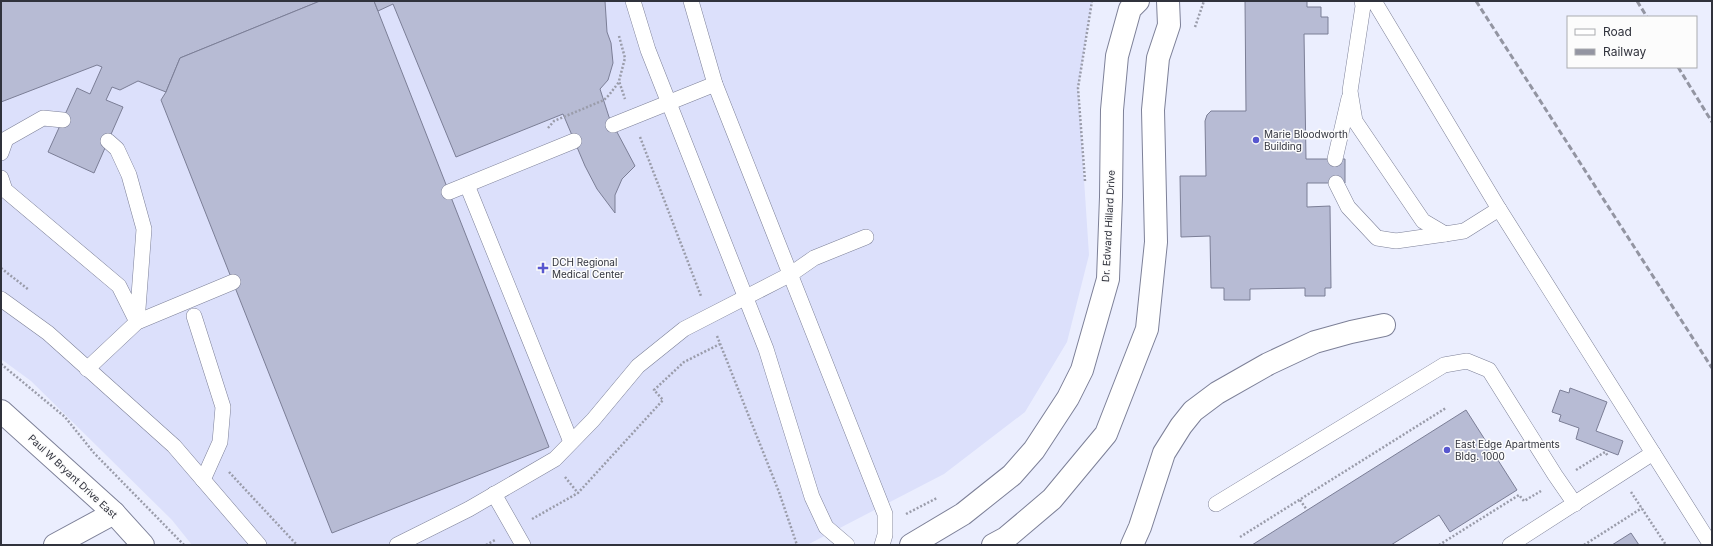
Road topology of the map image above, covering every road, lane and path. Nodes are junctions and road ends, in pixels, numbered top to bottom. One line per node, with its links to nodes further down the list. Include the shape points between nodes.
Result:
1 (633, 1): 11 (lane, via 648,50)
2 (691, 1): 9 (lane)
3 (1092, 1): 22 (path, via 1078,88)
4 (1138, 1): 68 (street, Dr. Edward Hillard Drive, via 1130,10 1117,56 1112,110 1108,279 1082,370 1047,431 1012,474 963,514)
5 (1168, 1): 69 (street, via 1169,25 1158,58 1153,110 1156,242 1147,329 1106,434 1052,499 1006,538)
6 (1362, 1): 10 (lane)
7 (1374, 1): 24 (lane)
8 (619, 36): 12 (path, via 625,58 619,81)
9 (715, 84): 11 (lane); 27 (lane)
10 (1350, 91): 18 (lane); 25 (lane, via 1355,121 1423,221)
11 (670, 103): 12 (lane); 29 (lane)
12 (633, 118): 14 (lane); 32 (path)
13 (62, 120): 17 (lane, via 43,118 6,139)
14 (613, 125)
15 (108, 141): 33 (lane, via 117,149 129,175 144,229)
16 (574, 141): 21 (lane)
17 (1, 153)
18 (1335, 159)
19 (1, 178): 33 (lane, via 5,190 119,286)
20 (1336, 183): 25 (lane, via 1348,207 1377,238 1396,240)
21 (467, 185): 23 (lane); 40 (lane)
22 (1085, 187)
23 (449, 192)
24 (1500, 209): 25 (lane, via 1464,231); 42 (lane)
25 (1445, 234)
26 (866, 237): 27 (lane, via 814,258)
27 (791, 274): 29 (lane); 55 (lane, via 884,514)
28 (233, 282): 33 (lane)
29 (745, 298): 32 (lane); 66 (lane, via 766,349 812,497 826,527)
30 (1, 300): 37 (lane, via 48,333)
31 (194, 316): 44 (lane, via 223,407 220,442)
32 (709, 316): 35 (path); 40 (lane, via 684,329 638,366)
33 (137, 322): 37 (lane)
34 (1384, 325): 70 (street, via 1315,342 1268,364 1193,411 1164,453)
35 (720, 344): 56 (path, via 684,362 654,390 663,400 578,494); 65 (path, via 779,492)
36 (1, 364): 60 (path, via 65,418 94,453)
37 (87, 369): 44 (lane, via 174,446)
38 (1446, 408): 49 (path)
39 (1, 410): 54 (street, Paul W Bryant Drive East)
40 (571, 442): 47 (lane, via 554,459)
41 (1605, 452): 43 (path)
42 (1653, 452): 51 (lane); 75 (lane)
43 (1571, 473)
44 (203, 480): 61 (lane)
45 (1629, 488): 52 (path)
46 (1542, 490): 71 (path, via 1524,501 1519,495)
47 (494, 494): 56 (lane); 62 (lane)
48 (939, 497): 55 (path)
49 (1300, 500): 53 (path); 57 (path)
50 (1216, 504): 51 (lane, via 1444,365 1467,362 1489,370)
51 (1575, 504): 72 (lane)
52 (1642, 508): 73 (path); 74 (path)
53 (1307, 510)
54 (114, 513): 58 (street); 59 (street, Paul W Bryant Drive East)
55 (885, 524): 67 (lane)
56 (514, 529): 63 (path); 64 (lane)
57 (1240, 537)
58 (55, 545)
59 (143, 545)
60 (184, 545)
61 (259, 545)
62 (397, 545)
63 (486, 545)
64 (523, 545)
65 (797, 545)
66 (847, 545)
67 (882, 545)
68 (911, 545)
69 (993, 545)
70 (1132, 545)
71 (1439, 545)
72 (1510, 545)
73 (1584, 545)
74 (1666, 545)
75 (1711, 545)

